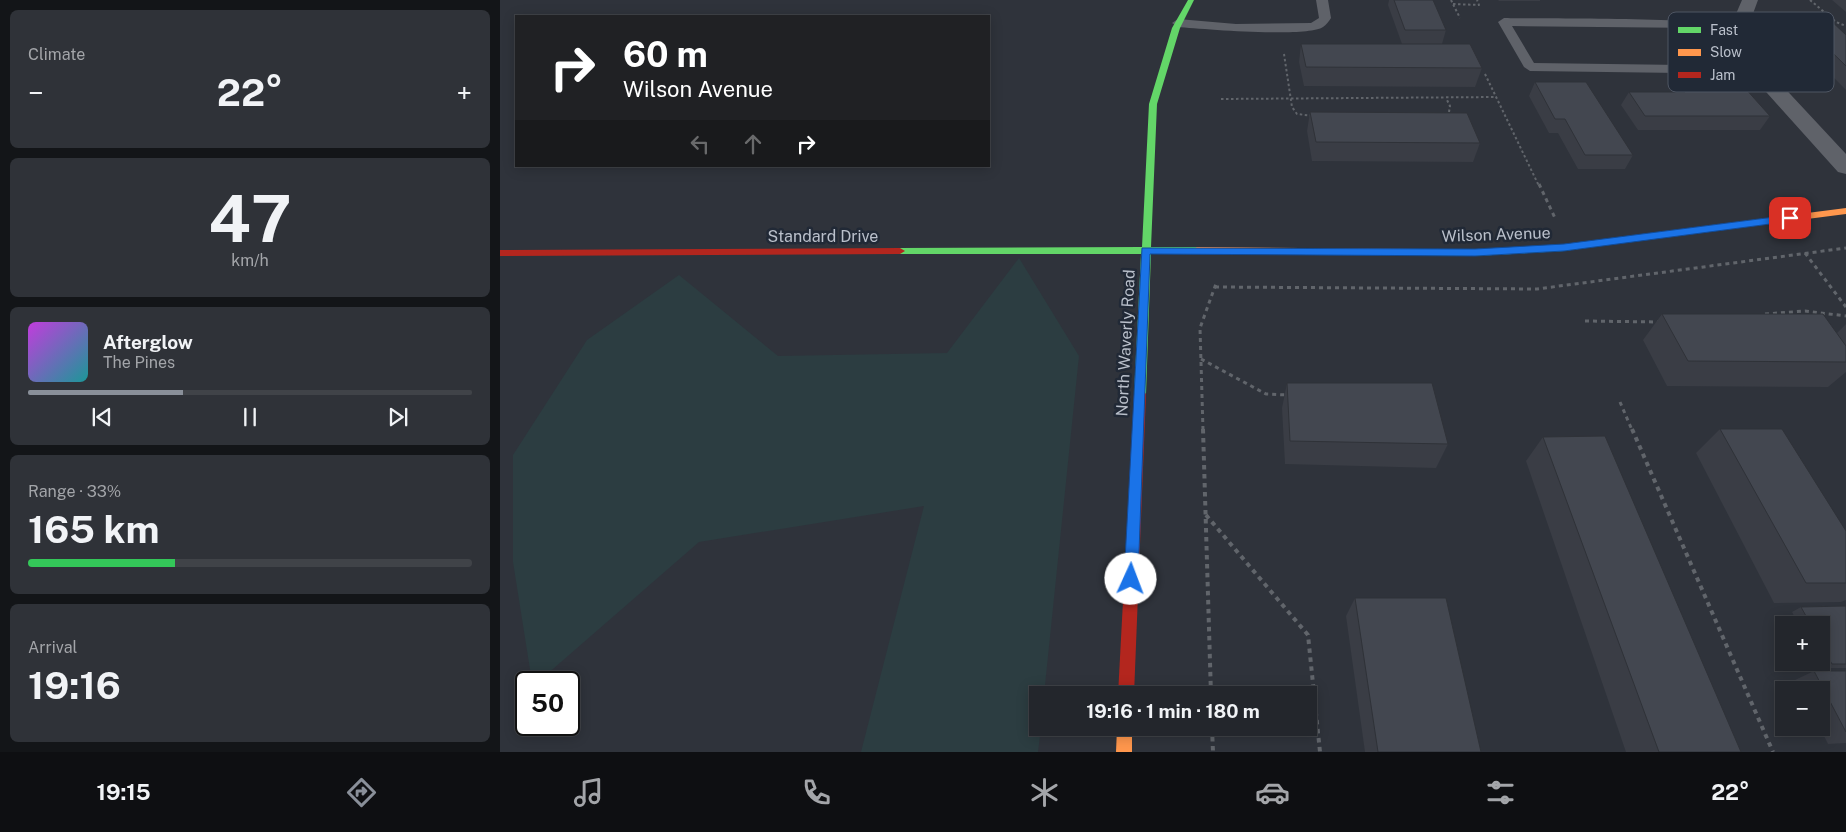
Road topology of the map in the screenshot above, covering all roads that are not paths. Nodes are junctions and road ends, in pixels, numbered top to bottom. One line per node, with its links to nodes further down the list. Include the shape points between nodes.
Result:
1 (1191, 0): 5 (street, North Waverly Road)
2 (1322, 0): 5 (lane, via 1325,18 1312,27 1236,28)
3 (1750, 0): 4 (street)
4 (1745, 12)
5 (1178, 23): 11 (street, North Waverly Road, via 1154,104)
6 (1668, 24): 7 (lane, via 1504,22 1530,67)
7 (1668, 69)
8 (1777, 92): 9 (street)
9 (1846, 167)
10 (1846, 211): 11 (street, Wilson Avenue, via 1564,248 1475,253)
11 (1146, 250): 12 (street, Standard Drive); 13 (street, North Waverly Road)
12 (500, 254)
13 (1126, 686)
14 (1125, 736): 15 (street)
15 (1124, 752)

